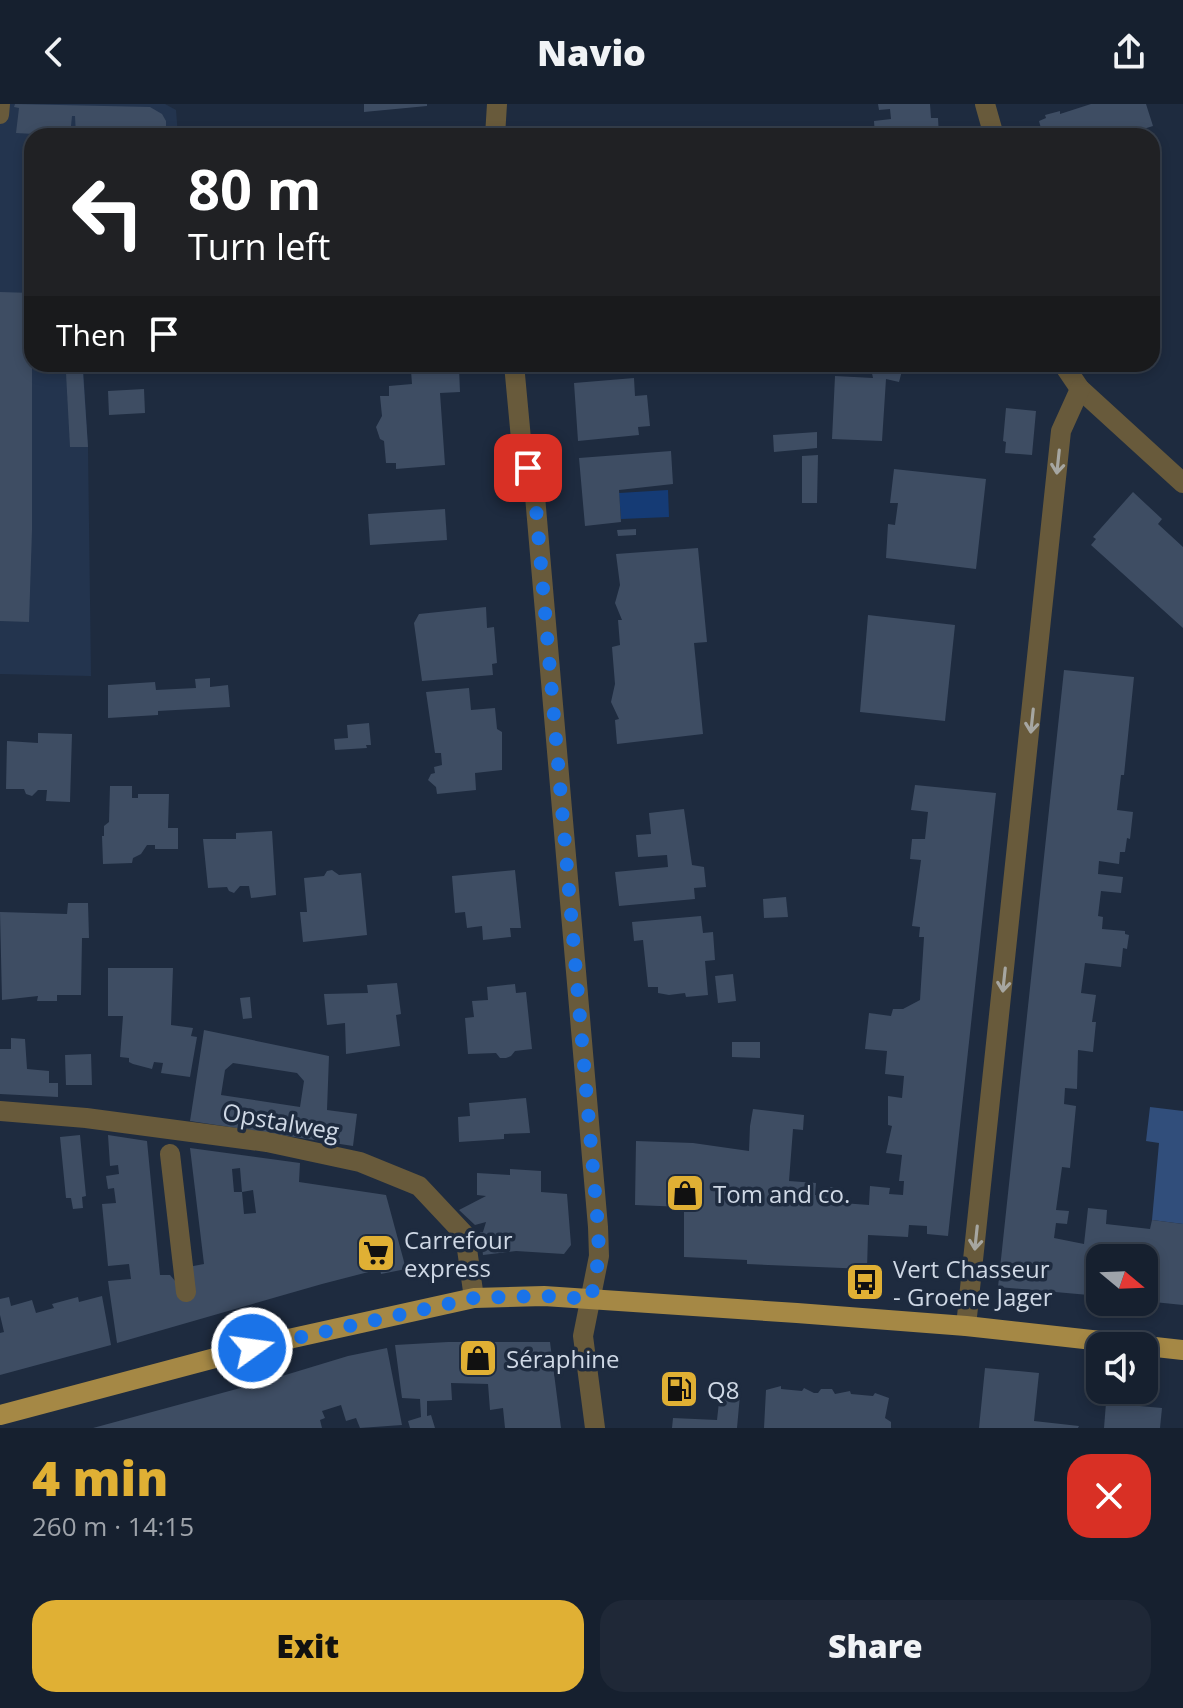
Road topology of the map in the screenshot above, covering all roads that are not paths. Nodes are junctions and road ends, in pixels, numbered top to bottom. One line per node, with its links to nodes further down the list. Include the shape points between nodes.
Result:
1 (1, 104): 4 (lane)
2 (497, 104): 5 (street)
3 (985, 104): 6 (street)
4 (0, 115)
5 (496, 128)
6 (992, 128)
7 (515, 372): 15 (street, via 521,439 535,496 598,1227)
8 (1068, 372): 9 (street)
9 (1080, 389): 10 (street); 16 (street, one-way to 16, via 1061,431)
10 (1183, 483)
11 (0, 1111): 14 (street, Opstalweg, via 267,1142 360,1162 419,1186 465,1235)
12 (170, 1154): 13 (street)
13 (186, 1292)
14 (474, 1298): 15 (main road); 18 (main road, via 275,1342)
15 (591, 1299): 16 (main road); 19 (street, via 583,1336)
16 (966, 1326): 17 (main road)
17 (1183, 1350)
18 (0, 1415)
19 (595, 1428)

